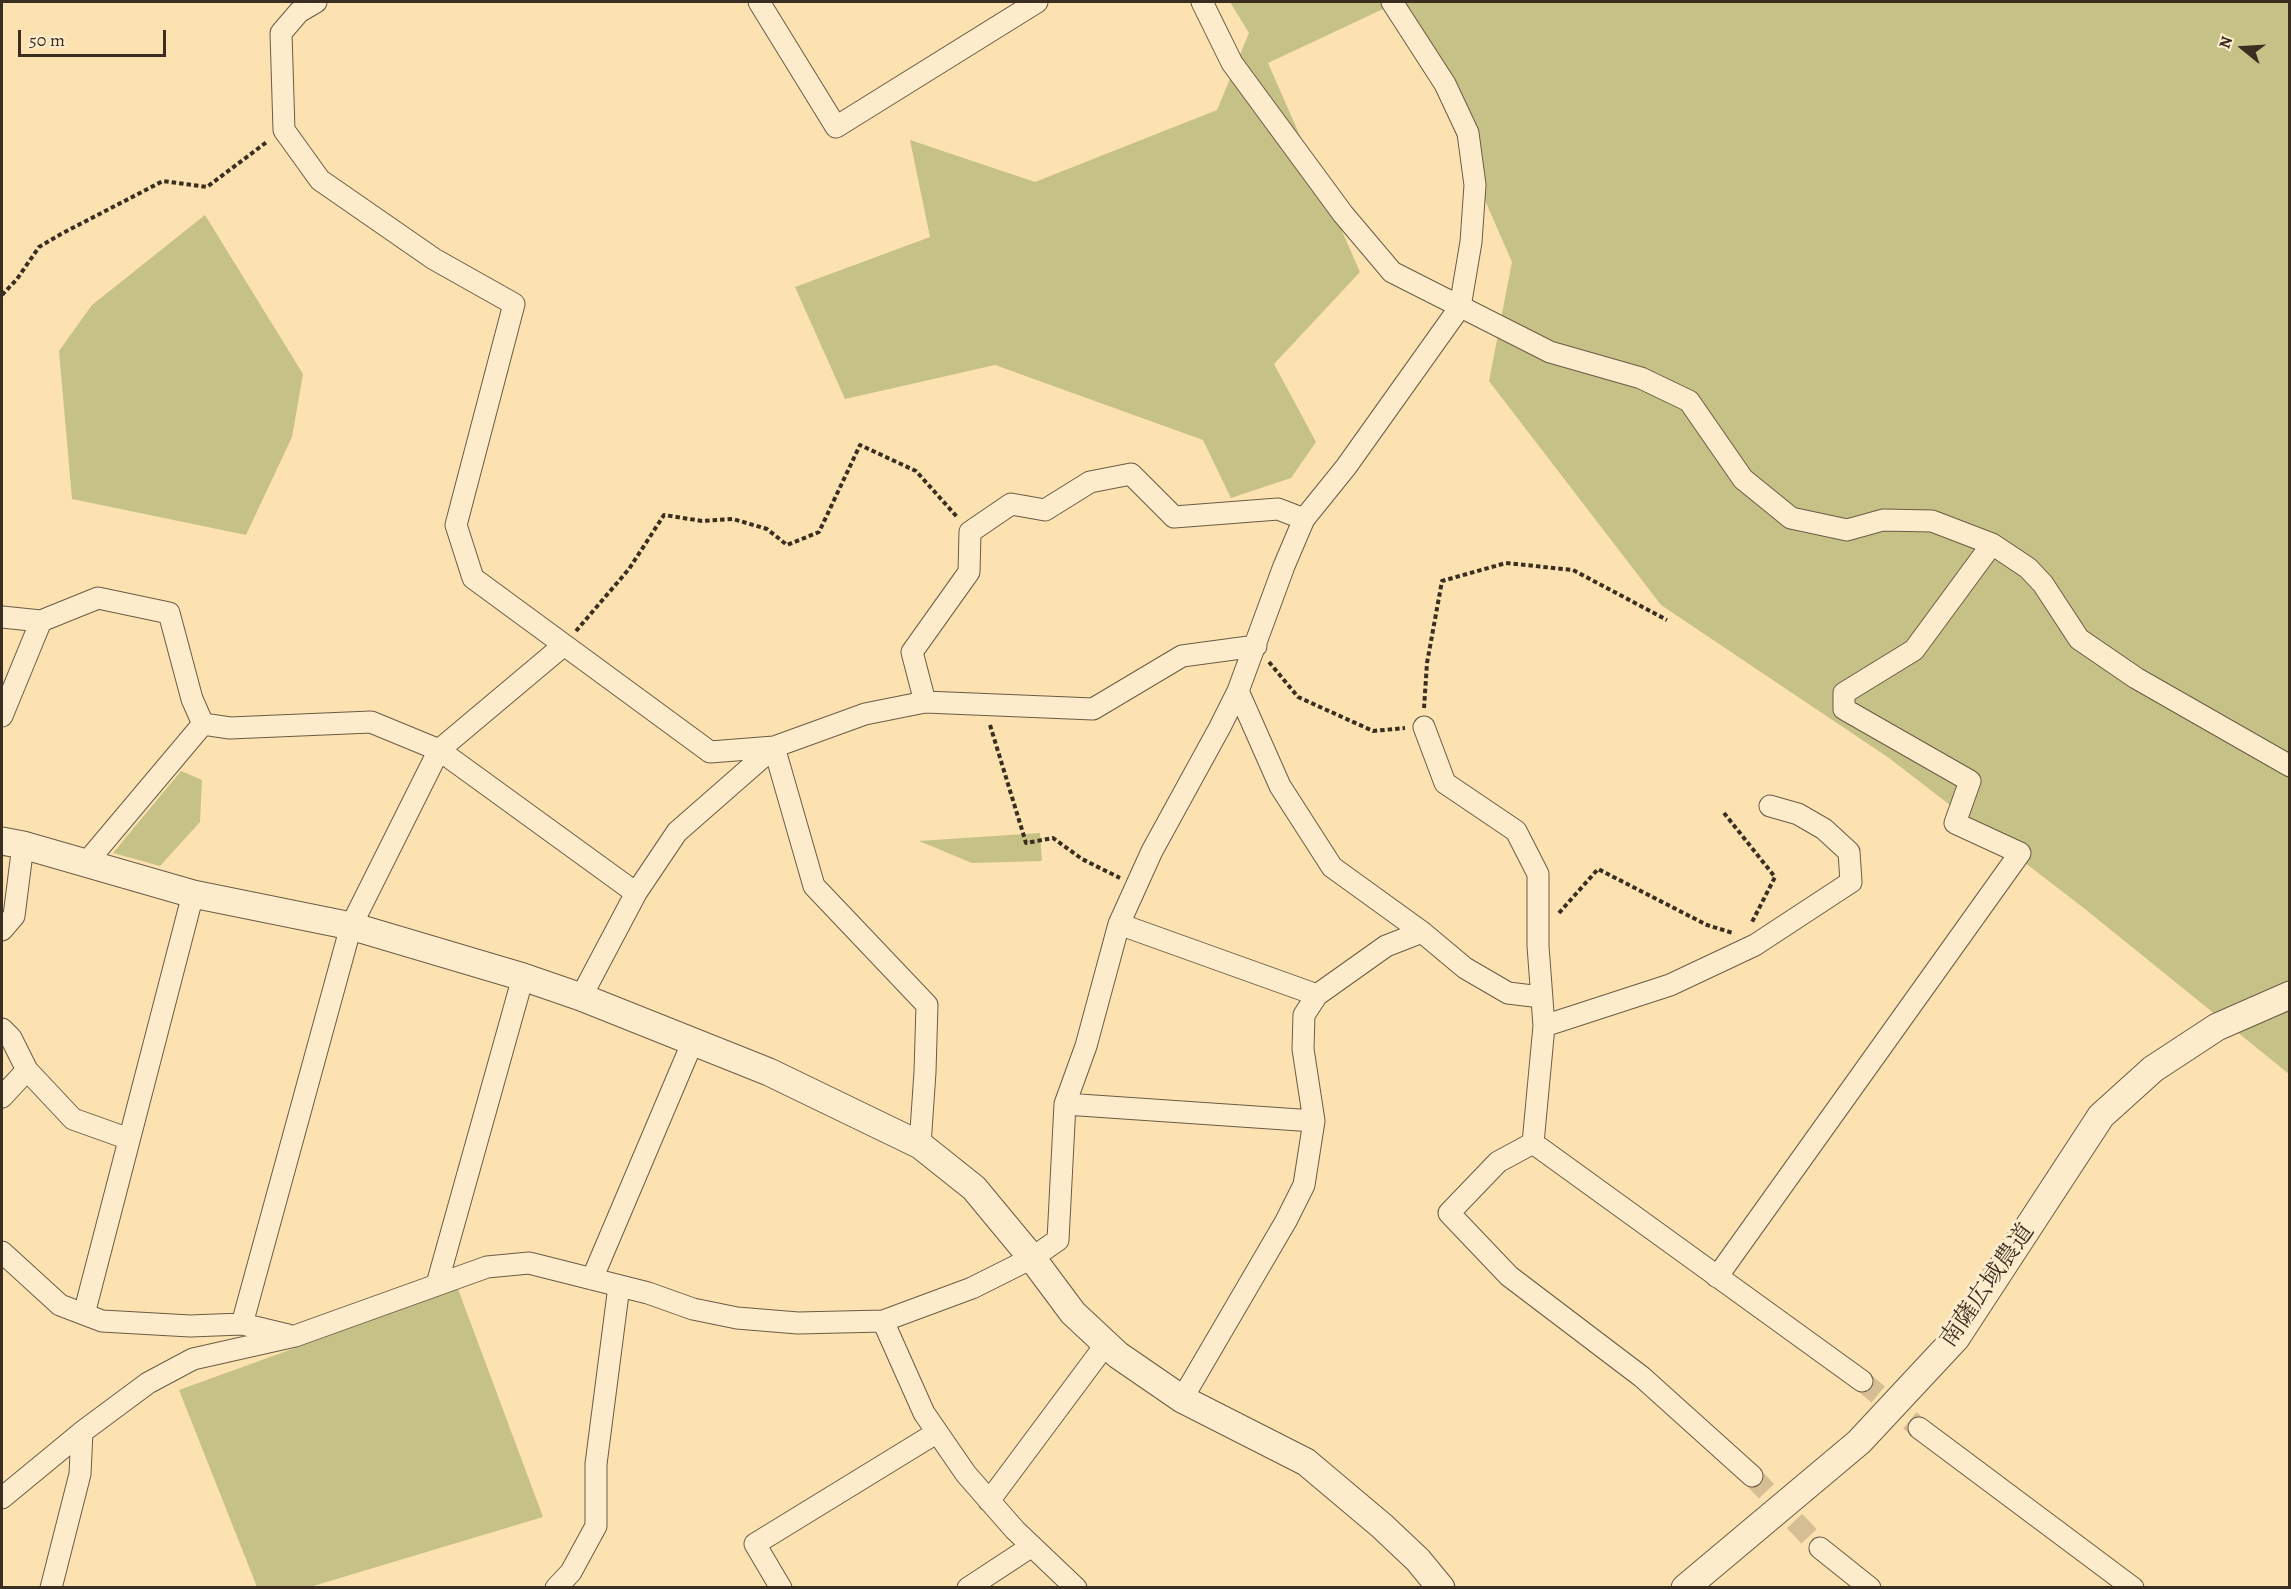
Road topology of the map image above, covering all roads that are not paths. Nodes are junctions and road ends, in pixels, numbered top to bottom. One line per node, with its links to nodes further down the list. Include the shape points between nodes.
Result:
1 (316, 2): 11 (street, via 299,12 281,33 284,130 320,180 434,259 514,304 456,525 473,578)
2 (759, 2): 3 (street, via 836,128)
3 (1037, 2)
4 (1203, 2): 6 (street, via 1232,63 1343,214 1392,272)
5 (1392, 2): 6 (street, via 1444,84 1468,133 1475,185)
6 (1460, 307): 7 (street, via 1346,467); 8 (street, via 1550,352 1641,378 1689,401 1743,479 1791,518 1847,530 1883,520 1932,521)
7 (1304, 519): 12 (street); 14 (street, via 1278,508 1174,517 1131,474 1090,482 1046,510 1011,504 970,532 969,572 912,652)
8 (1992, 544): 20 (street, via 2028,568 2079,639 2136,678); 47 (street, via 1914,650 1844,693 1844,709 1970,781 1954,823 2019,853)
9 (2, 617): 10 (street)
10 (41, 621): 15 (street); 16 (street, via 98,598 169,613 192,699)
11 (564, 645): 18 (street, via 710,753); 19 (street)
12 (1256, 646): 13 (street); 14 (street, via 1182,656 1093,709)
13 (1238, 691): 26 (street, via 1152,851); 29 (street, via 1280,786 1332,867)
14 (925, 702): 18 (street, via 865,714)
15 (2, 716)
16 (203, 724): 19 (street, via 230,728 371,722); 23 (street)
17 (1424, 727): 34 (street, via 1445,783 1516,831 1538,874)
18 (774, 747): 24 (street, via 677,832); 44 (street, via 814,886 927,1005)
19 (439, 750): 24 (street); 27 (street)
20 (2289, 766)
21 (1770, 806): 35 (street, via 1798,814 1824,829 1849,852 1851,882 1755,945 1670,986)
22 (12, 843): 23 (street); 28 (street, via 14,916)
23 (86, 863): 25 (street)
24 (636, 893): 33 (street)
25 (193, 894): 27 (street); 42 (street)
26 (1119, 924): 31 (street); 40 (street, via 1086,1046)
27 (351, 926): 30 (street); 53 (street)
28 (2, 930)
29 (1422, 932): 31 (street, via 1386,946); 34 (street, via 1465,969 1508,993)
30 (523, 977): 33 (street); 49 (street)
31 (1317, 995): 41 (street, via 1304,1015 1303,1049)
32 (2289, 995): 72 (street, 南薩広域農道, via 2217,1027 2153,1069 2102,1116 1956,1338 1859,1442)
33 (581, 997): 37 (street)
34 (1540, 997): 35 (street)
35 (1544, 1026): 43 (street)
36 (2, 1029): 38 (street)
37 (693, 1041): 44 (street, via 769,1072); 48 (street)
38 (27, 1070): 39 (street); 42 (street, via 73,1119)
39 (2, 1097)
40 (1065, 1104): 41 (street); 45 (street, via 1058,1240)
41 (1314, 1121): 57 (street, via 1304,1185)
42 (129, 1139): 51 (street)
43 (1533, 1143): 47 (street); 61 (street, via 1498,1162 1449,1214 1509,1276 1642,1377)
44 (920, 1145): 45 (street, via 974,1188)
45 (1032, 1258): 52 (street, via 972,1288); 55 (street, via 1073,1313)
46 (6, 1262): 51 (street, via 60,1305)
47 (1718, 1277): 56 (street)
48 (591, 1279): 49 (street, via 529,1263 487,1267); 50 (street)
49 (437, 1284): 54 (street)
50 (619, 1286): 52 (street, via 737,1318 798,1323); 67 (street, via 596,1464 597,1526 571,1572)
51 (84, 1314): 53 (street, via 102,1321 190,1326)
52 (883, 1321): 60 (street)
53 (242, 1324): 54 (street)
54 (295, 1336): 59 (street, via 193,1359 148,1383)
55 (1106, 1344): 57 (street); 63 (street)
56 (1862, 1381)
57 (1182, 1399): 71 (street, via 1306,1462 1382,1526)
58 (1919, 1428): 74 (street)
59 (82, 1432): 62 (street); 66 (street, via 80,1474)
60 (936, 1433): 63 (street); 68 (street, via 755,1544)
61 (1752, 1476)
62 (2, 1498)
63 (989, 1501): 64 (street)
64 (1032, 1546): 69 (street); 70 (street)
65 (1820, 1548): 73 (street)
66 (51, 1587)
67 (556, 1587)
68 (781, 1587)
69 (968, 1587)
70 (1076, 1587)
71 (1441, 1587)
72 (1685, 1587)
73 (1870, 1587)
74 (2133, 1587)

